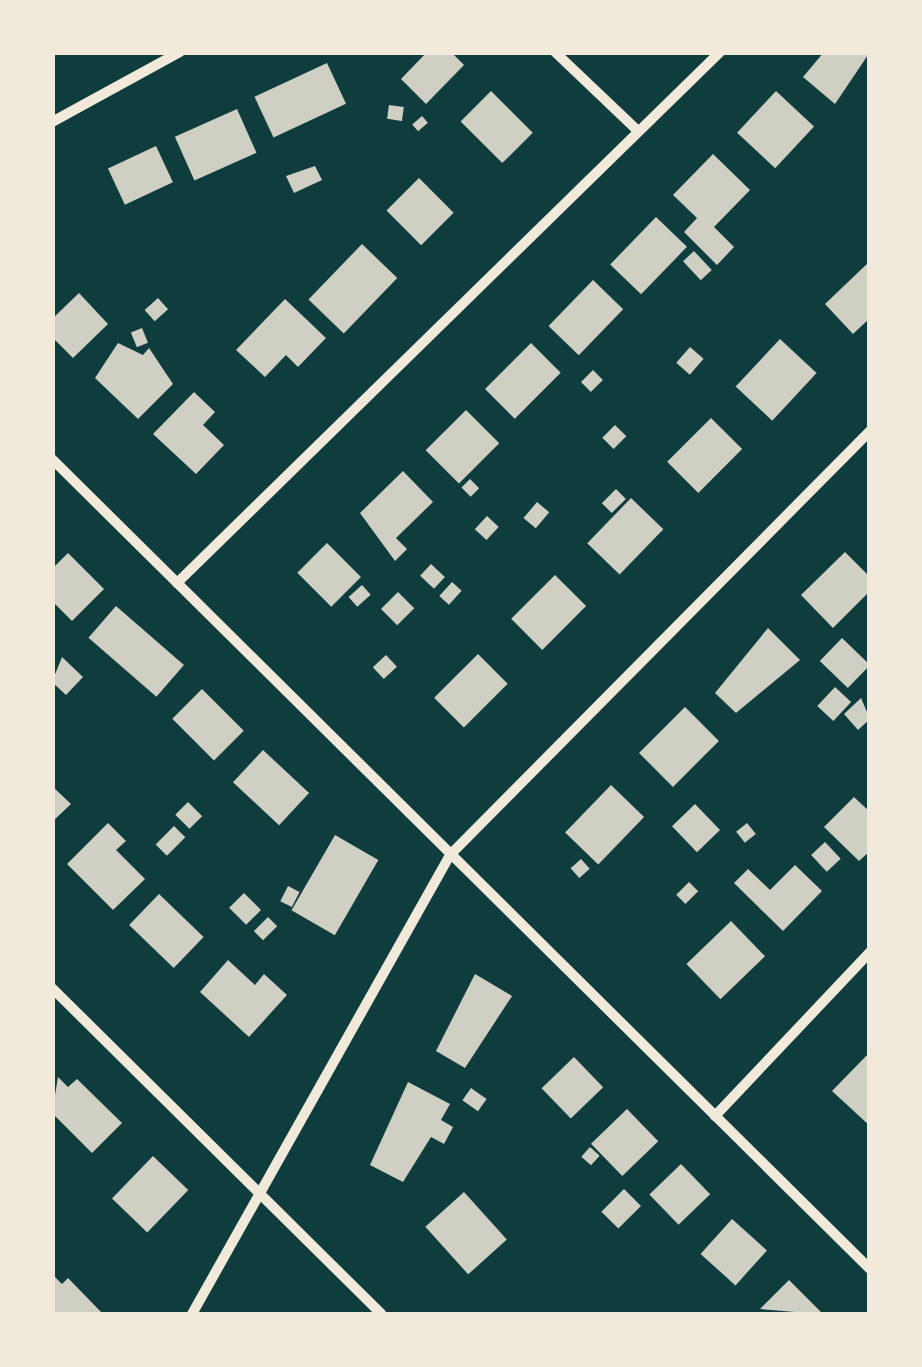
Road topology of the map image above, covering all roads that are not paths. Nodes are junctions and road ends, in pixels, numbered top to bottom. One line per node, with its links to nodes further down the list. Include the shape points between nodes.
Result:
1 (180, 52): 4 (street)
2 (554, 52): 5 (street)
3 (720, 52): 5 (street)
4 (52, 122)
5 (636, 130): 8 (street)
6 (870, 432): 9 (street)
7 (52, 459): 8 (street)
8 (176, 583): 9 (street)
9 (450, 855): 12 (street); 13 (street)
10 (870, 952): 12 (street)
11 (52, 988): 13 (street)
12 (714, 1116): 14 (street)
13 (260, 1194): 15 (street); 16 (street)
14 (870, 1269)
15 (192, 1314)
16 (381, 1314)

